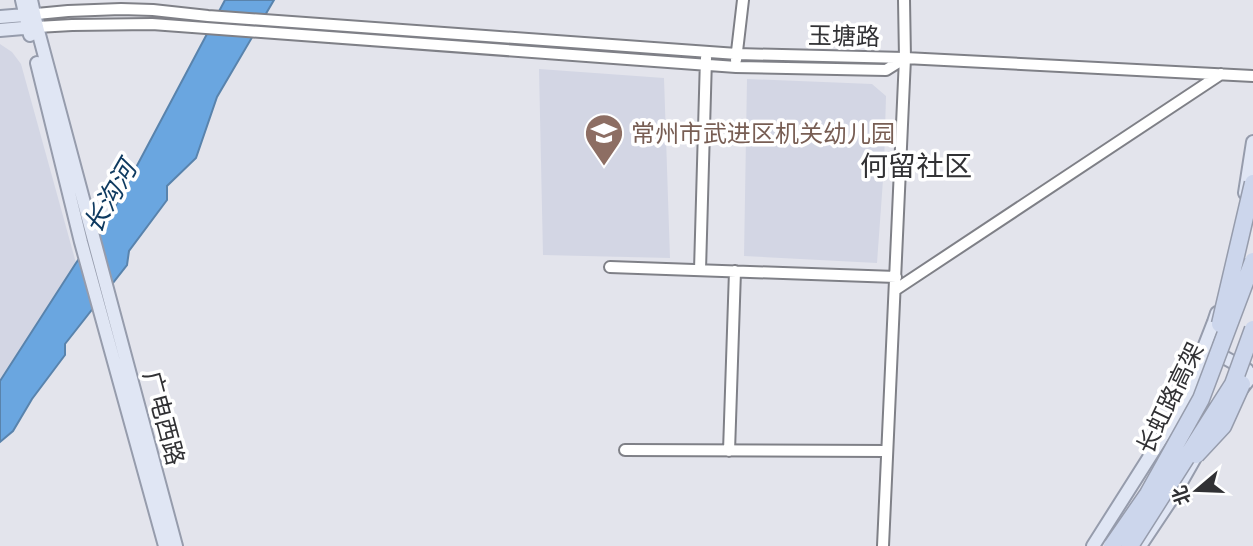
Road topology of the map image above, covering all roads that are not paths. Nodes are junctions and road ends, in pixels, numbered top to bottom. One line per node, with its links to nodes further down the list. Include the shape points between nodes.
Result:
1 (22, 0): 6 (main road)
2 (31, 0): 6 (main road)
3 (743, 0): 10 (street)
4 (904, 0): 11 (street)
5 (0, 17): 6 (main road, 玉塘路)
6 (31, 21): 7 (street, 玉塘路); 8 (main road, 玉塘路); 25 (main road, via 89,230); 25 (main road, via 81,242)
7 (207, 21): 9 (street, 玉塘路, via 268,20); 12 (street, 玉塘路, via 265,32)
8 (0, 30)
9 (706, 52): 10 (street, 玉塘路); 12 (street)
10 (737, 54): 11 (street, 玉塘路); 13 (street)
11 (905, 58): 13 (street, 玉塘路, via 886,70); 14 (street); 23 (street)
12 (706, 65): 13 (street, 玉塘路); 21 (street)
13 (736, 67)
14 (1222, 74): 15 (street); 24 (street)
15 (1253, 76)
16 (1253, 142): 26 (main road)
17 (1253, 183): 32 (highway, bridge)
18 (1253, 252): 28 (main road)
19 (1253, 261): 32 (highway, 长虹路高架, bridge)
20 (610, 267): 21 (street)
21 (701, 270): 22 (street)
22 (735, 271): 23 (street); 34 (street)
23 (896, 277): 24 (street)
24 (895, 290): 35 (street)
25 (105, 306): 37 (main road, 广电西路); 38 (main road, 广电西路)
26 (1213, 326): 28 (main road); 29 (main road)
27 (1253, 329): 36 (highway, 长虹路高架, bridge, via 1233,384)
28 (1226, 331): 29 (main road); 30 (main road)
29 (1210, 349): 31 (main road); 40 (main road, via 1179,411)
30 (1253, 349): 31 (main road)
31 (1251, 369): 36 (highway, bridge, via 1223,426); 43 (main road)
32 (1200, 399): 41 (highway, 长虹路高架, bridge, via 1148,494)
33 (625, 450): 34 (street)
34 (729, 451): 35 (street)
35 (887, 452): 39 (street)
36 (1171, 483): 42 (highway, 长虹路高架, bridge)
37 (165, 546)
38 (176, 546)
39 (883, 546)
40 (1093, 546)
41 (1112, 546)
42 (1130, 546)
43 (1140, 546)

